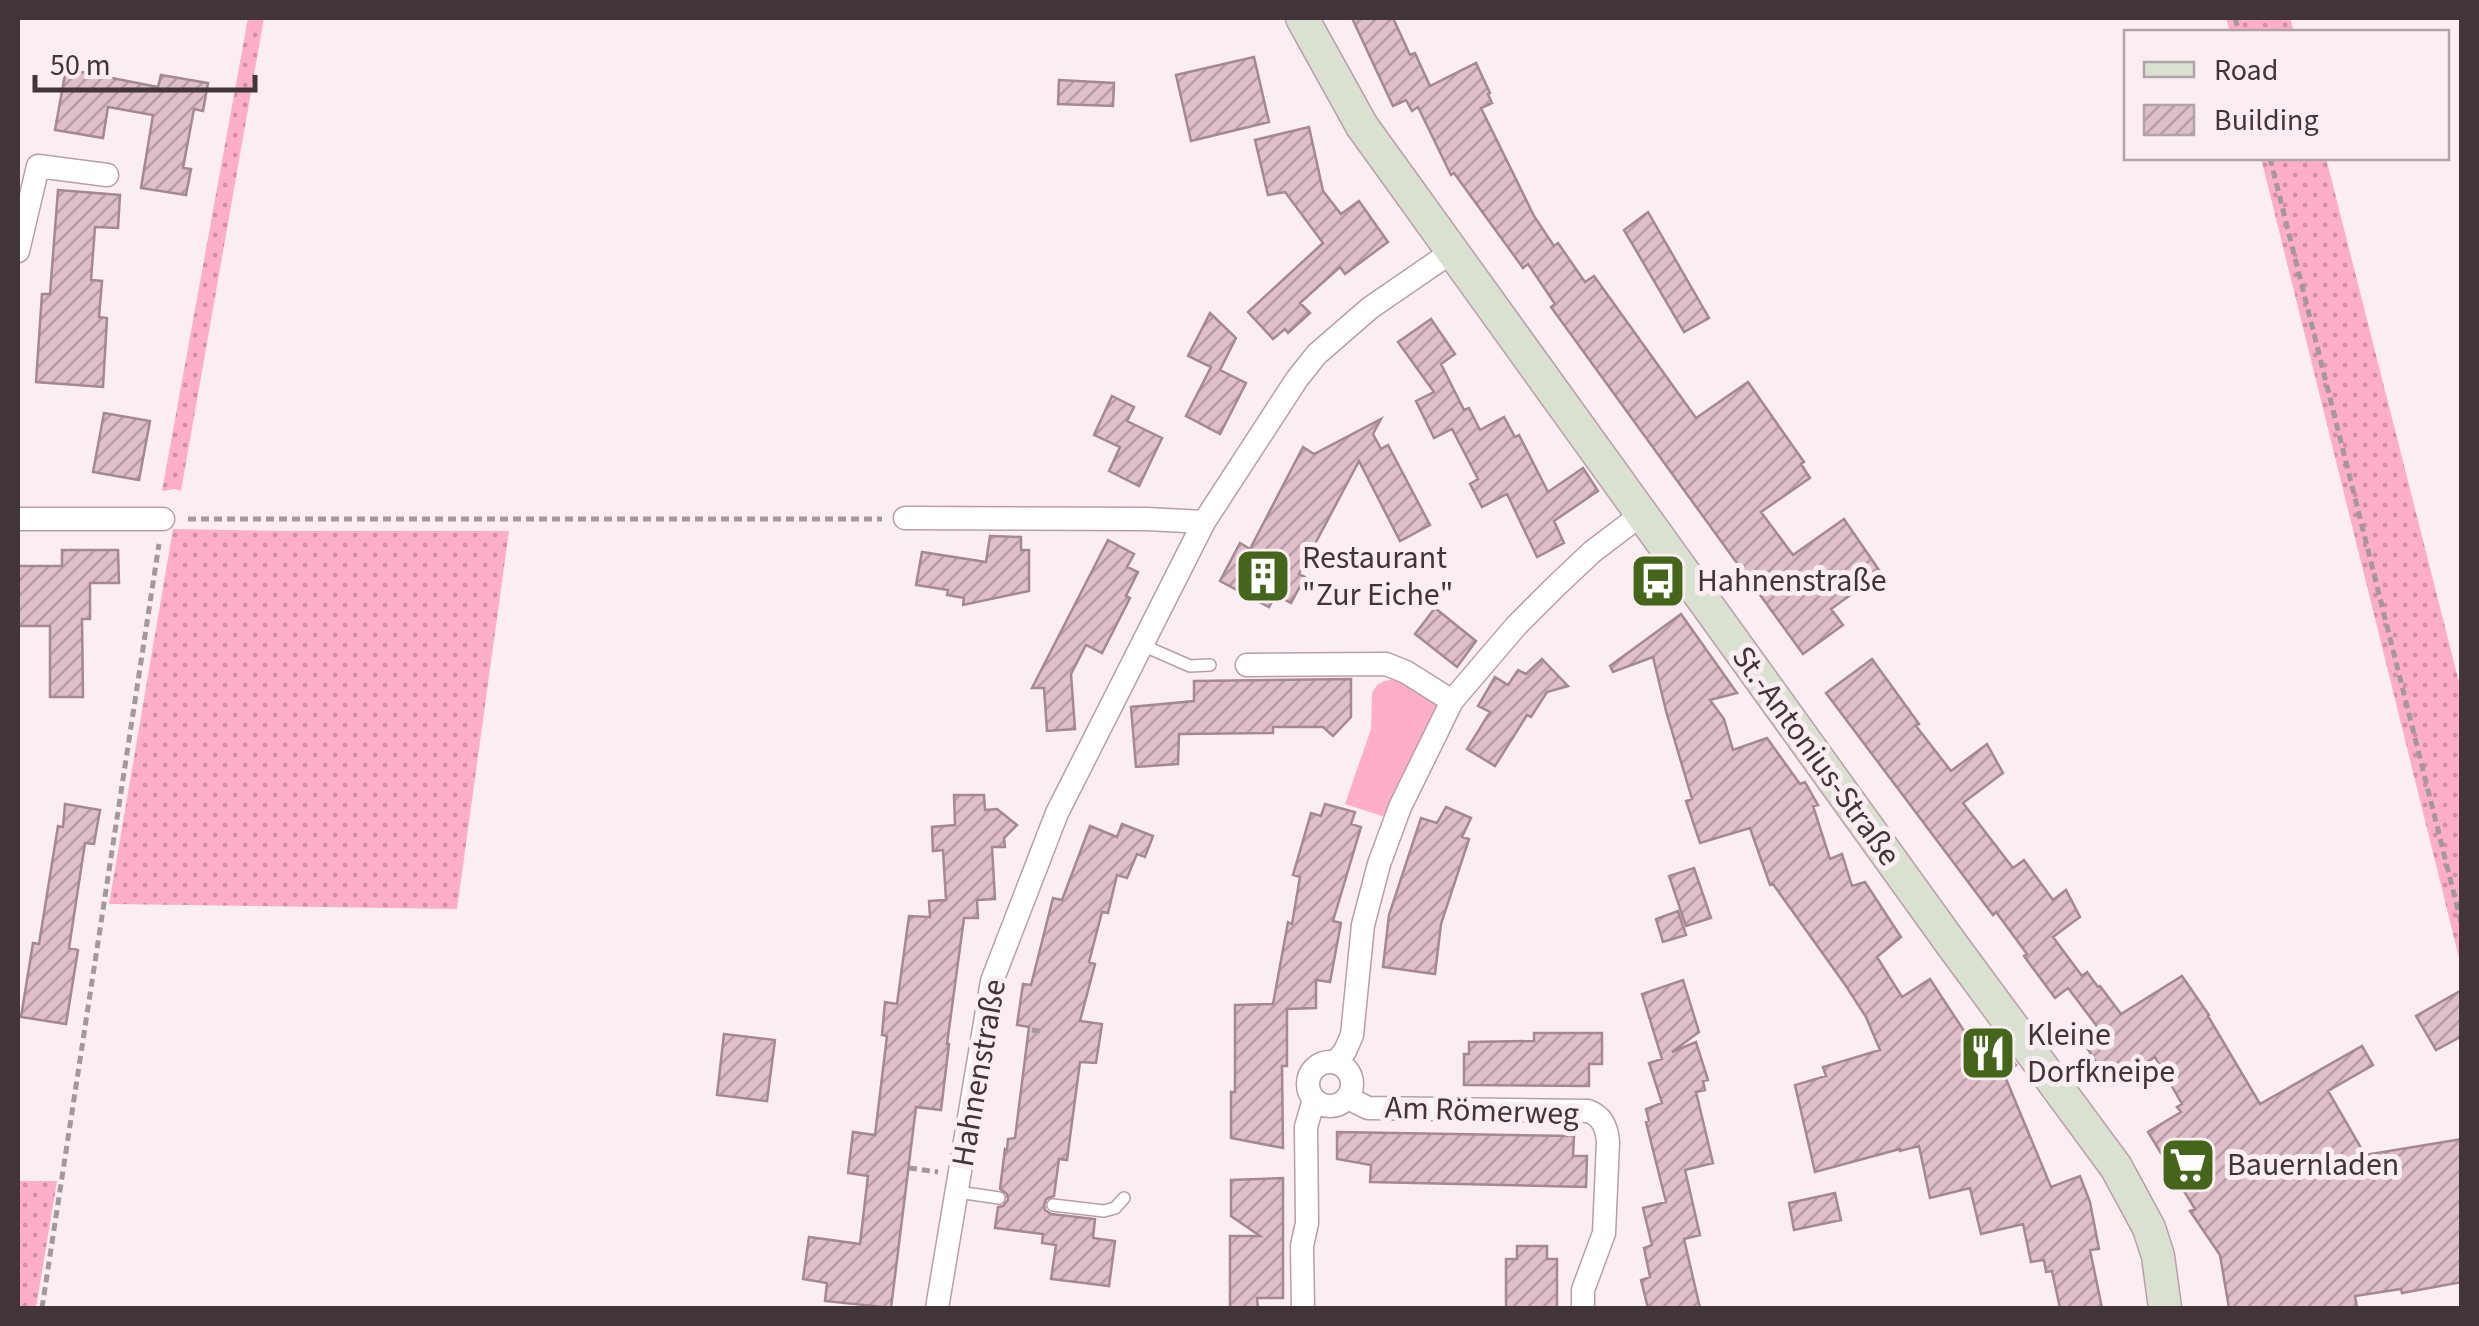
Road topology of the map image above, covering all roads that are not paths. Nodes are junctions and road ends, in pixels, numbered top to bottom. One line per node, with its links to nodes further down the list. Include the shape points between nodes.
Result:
1 (1302, 18): 4 (street, St.-Antonius-Straße, via 1362,126)
2 (107, 176): 3 (street, via 38,166)
3 (18, 251)
4 (1453, 251): 5 (street, St.-Antonius-Straße); 9 (street, Hahnenstraße, via 1317,354)
5 (1642, 514): 13 (street, via 1556,586); 24 (street, St.-Antonius-Straße, via 2116,1167 2149,1228)
6 (905, 518): 9 (street)
7 (18, 519): 8 (street)
8 (162, 519)
9 (1204, 522): 10 (street, Hahnenstraße)
10 (1142, 645): 11 (lane, via 1190,666); 17 (street, Hahnenstraße, via 1057,812 992,981)
11 (1210, 665)
12 (1247, 665): 13 (street, via 1386,664)
13 (1452, 701): 14 (street, via 1379,864 1363,926 1352,1035)
14 (1336, 1062): 15 (street, Am Römerweg, via 1351,1075); 16 (street, via 1312,1071)
15 (1348, 1098): 16 (street, Am Römerweg, via 1331,1106); 23 (street, Am Römerweg, via 1368,1108 1596,1115 1608,1137 1604,1233)
16 (1314, 1099): 22 (street, via 1306,1127)
17 (958, 1192): 18 (lane); 21 (street, Hahnenstraße)
18 (999, 1198)
19 (1124, 1198): 20 (lane, via 1104,1211)
20 (1053, 1205)
21 (937, 1308)
22 (1303, 1308)
23 (1583, 1308)
24 (2165, 1308)

